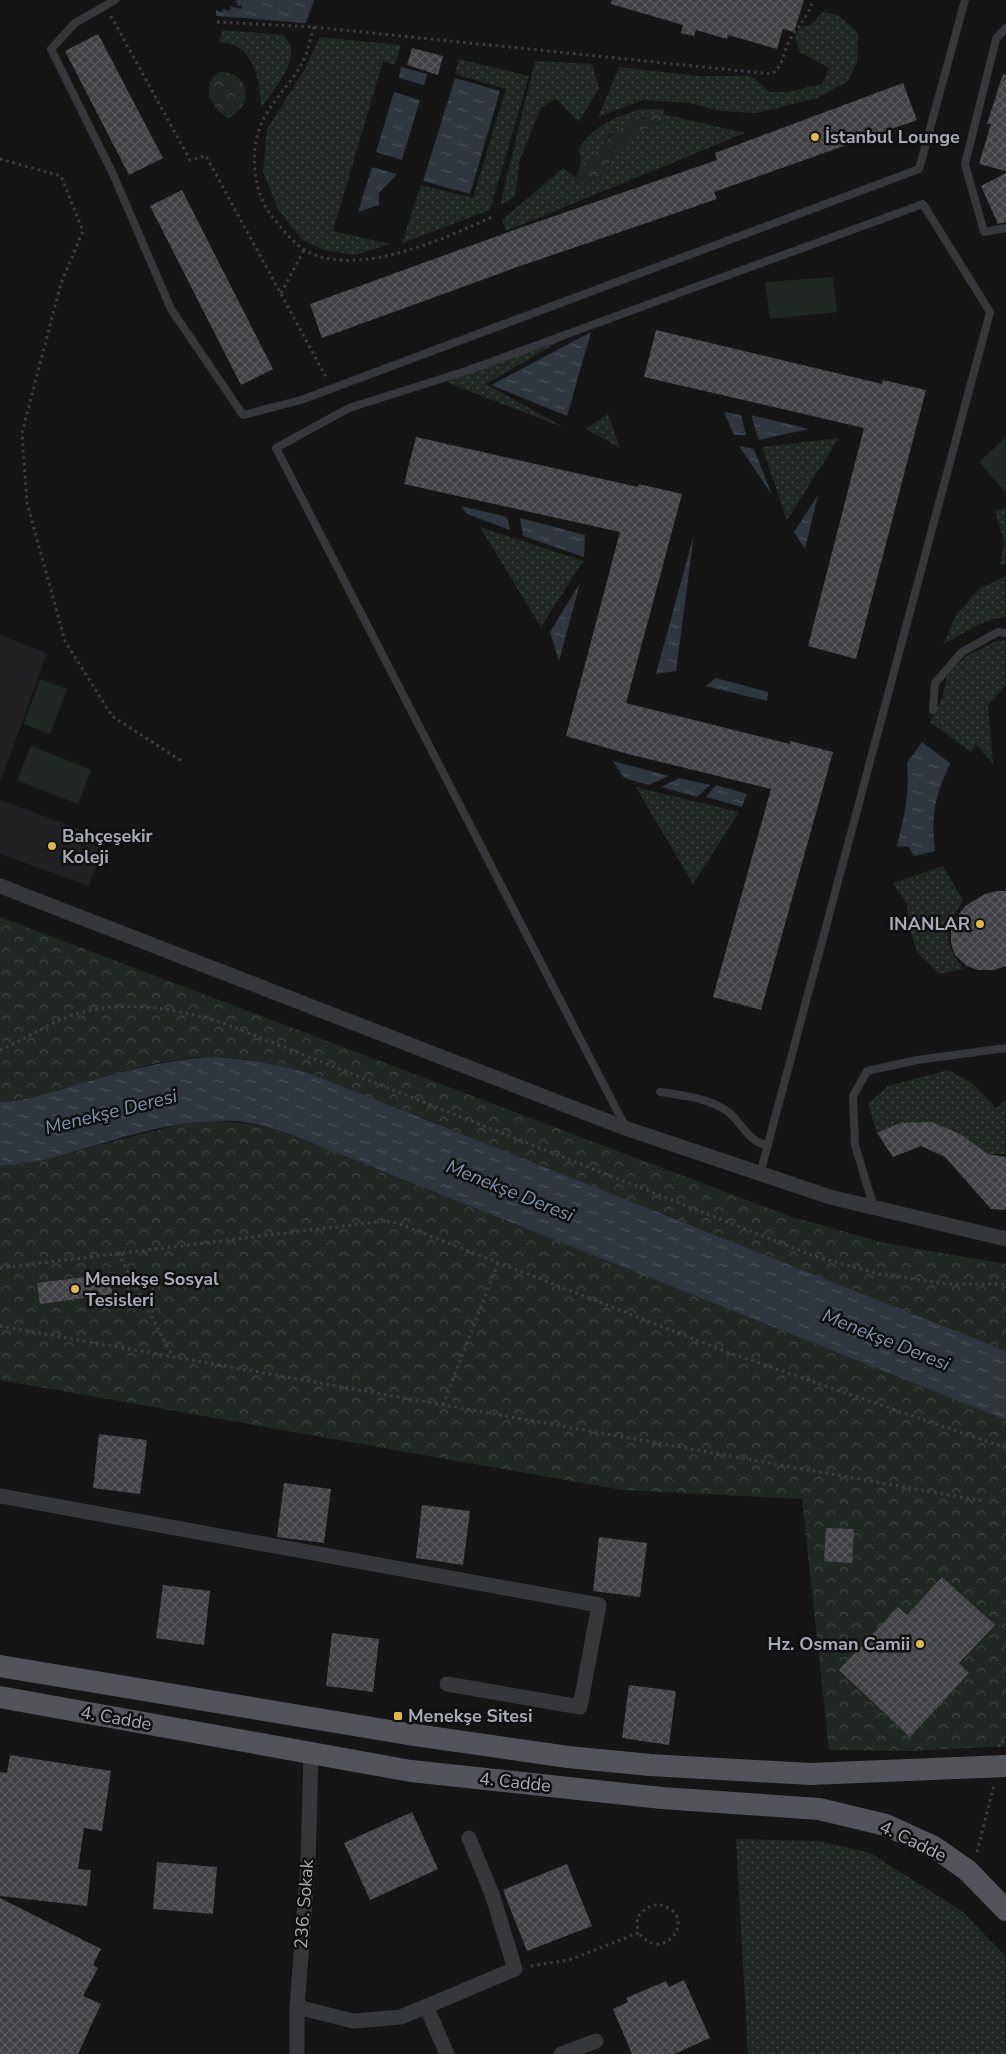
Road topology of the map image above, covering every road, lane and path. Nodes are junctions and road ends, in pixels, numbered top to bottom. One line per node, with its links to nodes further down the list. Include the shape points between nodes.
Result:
1 (115, 0): 4 (lane)
2 (813, 0): 6 (path, via 808,15 789,42 780,68 772,74)
3 (965, 0): 13 (lane, via 918,169)
4 (105, 6): 12 (path, via 190,160 206,156); 13 (lane, via 75,24 51,49 113,174 171,309 242,416)
5 (217, 22): 6 (path)
6 (314, 28): 11 (path, via 302,63 266,113 258,134 254,164 259,194 270,214)
7 (1006, 28): 10 (lane, via 996,39 965,164 984,232)
8 (0, 159): 16 (path, via 62,176 83,231 61,283 22,433 28,503 65,641 112,716)
9 (494, 216): 11 (path, via 437,240 376,260 349,261 321,257)
10 (1006, 228)
11 (304, 250): 12 (path)
12 (281, 293): 13 (path)
13 (333, 388)
14 (1006, 633): 15 (lane, via 998,632 962,652 935,683)
15 (933, 710)
16 (183, 762)
17 (0, 886): 21 (street)
18 (1006, 1048): 24 (lane, via 917,1060 867,1071 852,1096 855,1145)
19 (0, 1050): 29 (path, via 66,1017 93,1009 149,1008 200,1016 811,1255 879,1274 948,1284)
20 (660, 1092): 22 (lane, via 695,1098 721,1107 760,1144)
21 (625, 1128): 22 (lane, via 276,448 350,408 466,371 922,204 990,312); 23 (street)
22 (768, 1145): 23 (lane)
23 (760, 1174): 24 (street)
24 (874, 1208): 25 (street)
25 (1006, 1239)
26 (118, 1253): 27 (path, via 384,1221 397,1223); 28 (path); 31 (path)
27 (498, 1263): 32 (path); 33 (path, via 727,1352)
28 (0, 1268)
29 (1006, 1284)
30 (0, 1326): 31 (path)
31 (173, 1357): 32 (path)
32 (443, 1406): 35 (path)
33 (1006, 1448)
34 (0, 1496): 37 (street, via 599,1605 580,1708)
35 (983, 1501)
36 (0, 1666): 41 (main road, 4. Cadde, via 408,1734 568,1757 810,1774)
37 (446, 1684)
38 (0, 1697): 40 (main road, 4. Cadde)
39 (1006, 1741): 41 (path, via 1000,1742)
40 (311, 1753): 44 (main road, 4. Cadde, via 412,1771 662,1798 819,1809 886,1825 934,1848 967,1870); 48 (street, 236. Sokak, via 308,1864)
41 (1000, 1766): 43 (path)
42 (469, 1838): 46 (street, via 492,1894)
43 (977, 1852)
44 (1006, 1910)
45 (638, 1934): 45 (path, via 637,1918 646,1908 659,1904 673,1911 679,1922 671,1940 656,1944); 46 (path, via 569,1960)
46 (516, 1969): 47 (street)
47 (426, 2006): 48 (street, via 401,2017 353,2021); 51 (street)
48 (297, 2007): 50 (street, 236. Sokak)
49 (596, 2040): 52 (street)
50 (297, 2054)
51 (446, 2054)
52 (561, 2054)

